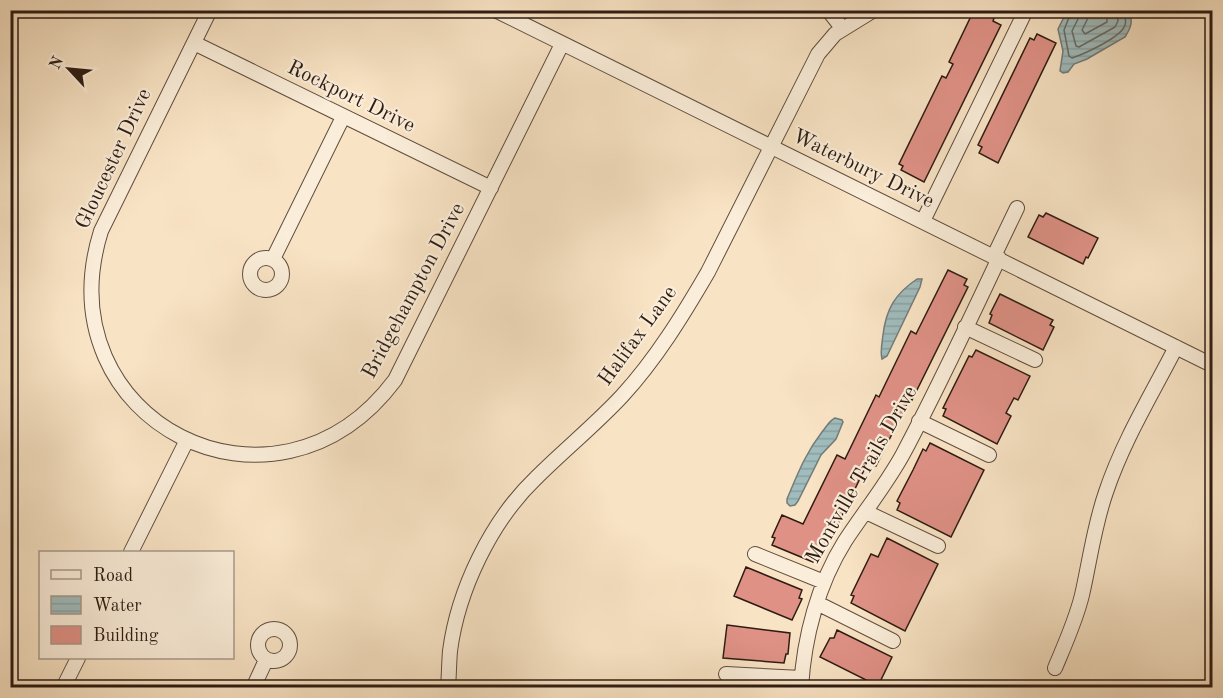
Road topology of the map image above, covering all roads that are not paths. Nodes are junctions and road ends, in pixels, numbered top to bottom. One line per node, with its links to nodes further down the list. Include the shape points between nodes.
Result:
1 (210, 10): 7 (street, Gloucester Drive)
2 (495, 10): 8 (street, Waterbury Drive)
3 (828, 10): 6 (street)
4 (874, 10): 6 (street, Halifax Lane)
5 (1026, 10): 13 (street)
6 (843, 28): 10 (street, Halifax Lane, via 818,54)
7 (194, 43): 9 (street, Rockport Drive); 21 (street, Gloucester Drive, via 101,231 90,291 96,333 122,388 152,419)
8 (562, 44): 10 (street, Waterbury Drive); 11 (street, Bridgehampton Drive)
9 (343, 117): 11 (street, Rockport Drive); 15 (street)
10 (771, 147): 13 (street, Waterbury Drive); 37 (street, Halifax Lane, via 708,272 647,365 624,394 535,478 480,554 456,621)
11 (490, 188): 21 (street, Bridgehampton Drive, via 395,380 369,411 336,435 279,454 218,451)
12 (1017, 208): 14 (street, Montville Trails Drive)
13 (924, 222): 14 (street, Waterbury Drive)
14 (997, 257): 16 (street, Montville Trails Drive); 17 (street, Waterbury Drive)
15 (273, 259)
16 (965, 327): 18 (street); 20 (street, Montville Trails Drive)
17 (1176, 347): 19 (street, Waterbury Drive); 32 (street, via 1106,491 1082,594)
18 (1035, 360)
19 (1212, 365)
20 (919, 421): 22 (street); 23 (street, Montville Trails Drive)
21 (187, 440): 25 (street)
22 (989, 455)
23 (866, 512): 24 (street); 27 (street, Montville Trails Drive, via 838,552)
24 (938, 546)
25 (132, 551)
26 (755, 554): 27 (street)
27 (824, 582): 28 (street, Montville Trails Drive)
28 (817, 603): 29 (street); 34 (street, Montville Trails Drive, via 804,652)
29 (893, 641)
30 (77, 659): 35 (street)
31 (266, 660): 36 (street)
32 (1055, 668)
33 (726, 674): 34 (street)
34 (801, 683)
35 (63, 687)
36 (253, 687)
37 (448, 687)

